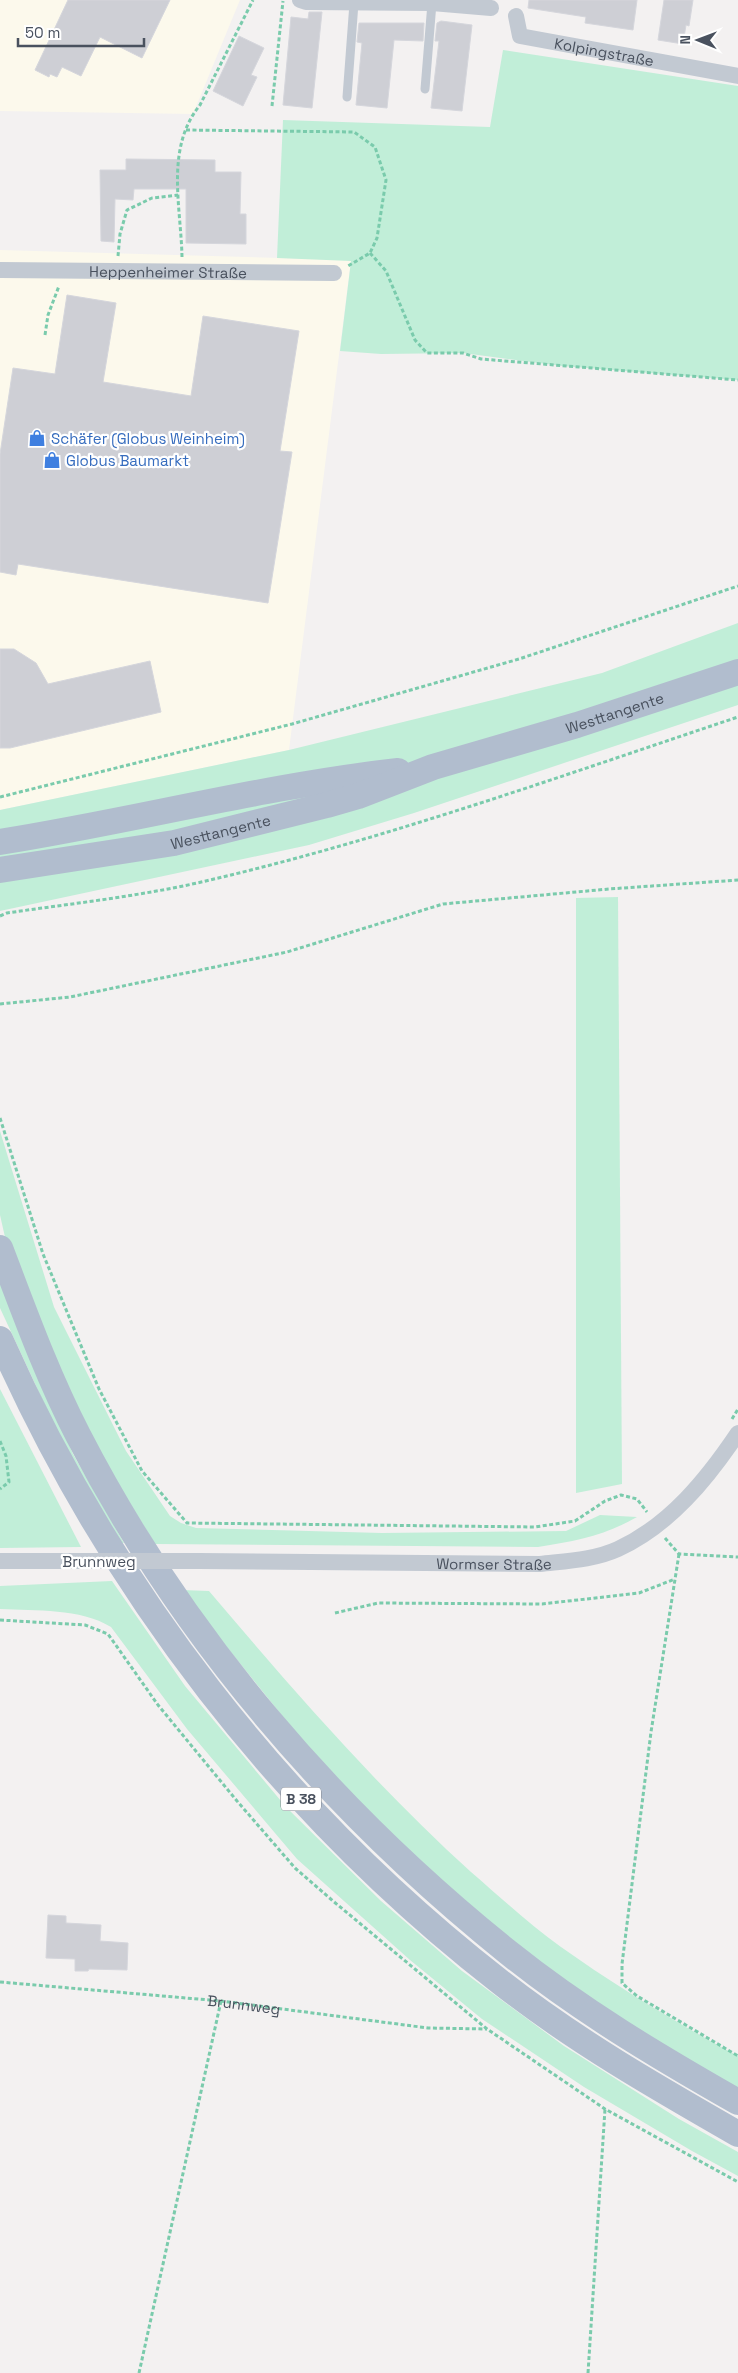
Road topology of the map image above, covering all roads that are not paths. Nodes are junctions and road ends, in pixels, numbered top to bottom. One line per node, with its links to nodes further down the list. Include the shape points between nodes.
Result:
1 (300, 0): 2 (street)
2 (354, 3): 3 (street); 8 (lane)
3 (432, 4): 4 (street); 7 (lane)
4 (490, 8)
5 (516, 16): 6 (street, Kolpingstraße, via 520,36)
6 (738, 76)
7 (425, 89)
8 (347, 97)
9 (0, 270): 10 (street, Heppenheimer Straße)
10 (334, 273)
11 (738, 672): 12 (main road, Westtangente, via 577,725)
12 (433, 767): 13 (main road, Westtangente, via 285,787); 14 (main road, Westtangente, via 358,796 250,826 174,843)
13 (0, 842)
14 (0, 870)
15 (0, 1248): 20 (main road, B 38, via 39,1350 78,1435 118,1506 166,1584 216,1654 304,1762 367,1828 436,1892 512,1955 607,2024)
16 (0, 1339): 21 (main road, B 38, via 50,1444 140,1595 241,1732 277,1773 398,1894 500,1982 603,2054)
17 (733, 1428): 19 (street, Wormser Straße, via 715,1468 688,1498 656,1526 618,1549 585,1559 540,1564)
18 (0, 1561): 19 (street, Brunnweg, bridge)
19 (198, 1561)
20 (738, 2102)
21 (738, 2134)

